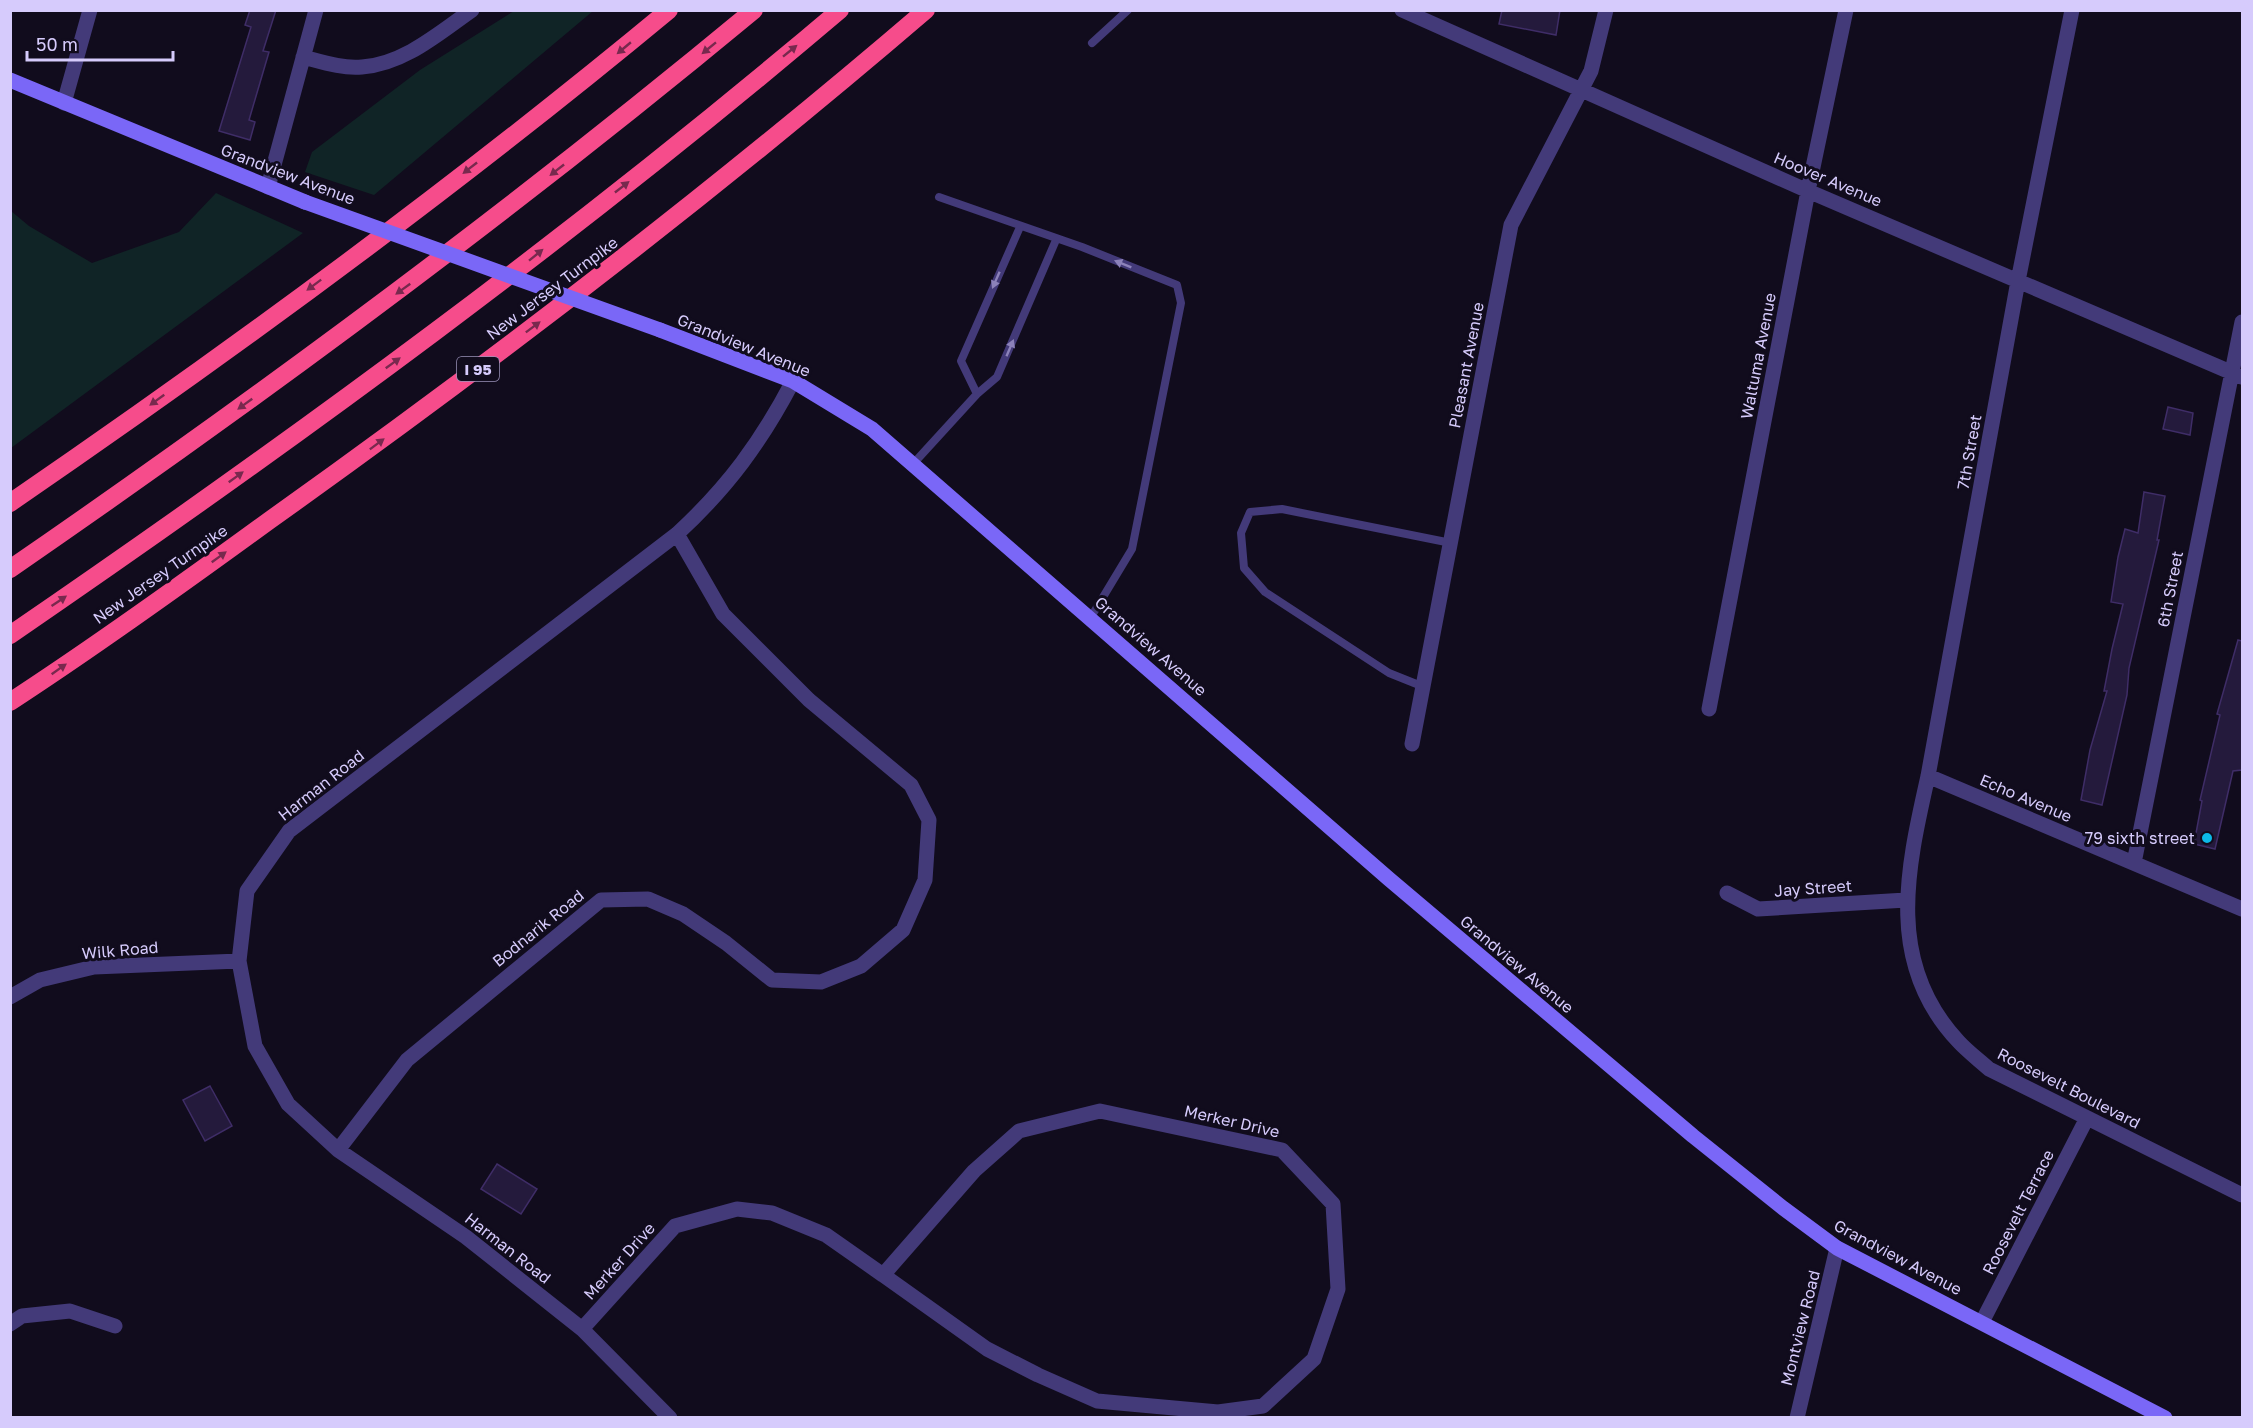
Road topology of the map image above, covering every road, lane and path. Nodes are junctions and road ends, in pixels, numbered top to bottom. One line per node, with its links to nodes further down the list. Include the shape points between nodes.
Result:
1 (90, 10): 17 (street)
2 (316, 10): 14 (street)
3 (472, 10): 14 (street, via 408,54 385,62 362,68)
4 (669, 10): 29 (highway, one-way to 29, via 424,204)
5 (754, 10): 32 (highway, one-way to 32, via 471,238)
6 (840, 10): 34 (highway, New Jersey Turnpike, one-way to 6, via 164,529 505,280)
7 (926, 10): 36 (highway, New Jersey Turnpike / I 95, one-way to 7, via 369,450 522,335 705,194)
8 (1128, 10): 13 (lane)
9 (1402, 10): 16 (street, Hoover Avenue)
10 (1606, 10): 16 (street, Pleasant Avenue, via 1598,50)
11 (1846, 10): 19 (street, Waltuma Avenue)
12 (2072, 10): 23 (street, 7th Street)
13 (1092, 43)
14 (303, 57): 18 (street)
15 (10, 80): 17 (street, Grandview Avenue)
16 (1581, 91): 19 (street, Hoover Avenue); 31 (street, Pleasant Avenue, via 1511,225)
17 (64, 103): 18 (street, Grandview Avenue)
18 (268, 187): 26 (street, Grandview Avenue, bridge)
19 (1808, 191): 23 (street, Hoover Avenue); 37 (street, Waltuma Avenue)
20 (939, 196): 21 (lane)
21 (1020, 227): 22 (lane); 27 (lane, one-way to 27, via 961,361)
22 (1056, 240): 27 (lane, one-way to 22, via 997,377); 33 (lane, one-way to 22, via 1132,549 1181,303 1177,285)
23 (2018, 281): 25 (street, Hoover Avenue); 39 (street, 7th Street)
24 (2242, 322): 25 (street, 6th Street)
25 (2237, 375): 40 (street, 6th Street)
26 (793, 381): 28 (street, Grandview Avenue, via 872,429); 30 (street, Harman Road, via 751,453 714,500)
27 (977, 394): 28 (lane)
28 (913, 464): 33 (street, Grandview Avenue)
29 (10, 503)
30 (677, 534): 44 (street, Harman Road, via 289,831 247,891); 47 (street, Bodnarik Road, via 723,614 809,700 911,785 929,820 925,880 903,930 861,966 822,981 772,980 683,914 648,899 601,900 407,1060)
31 (1451, 543): 35 (street, Pleasant Avenue); 35 (lane, via 1282,509 1250,512 1241,533 1244,568 1265,592 1389,673)
32 (10, 569)
33 (1091, 617): 49 (street, Grandview Avenue, via 1389,879 1693,1136)
34 (10, 634)
35 (1425, 688): 38 (street, Pleasant Avenue)
36 (10, 702)
37 (1709, 709)
38 (1412, 744)
39 (1928, 776): 40 (street, Echo Avenue); 42 (street, 7th Street, via 1910,858)
40 (2134, 863): 43 (street, Echo Avenue)
41 (1727, 893): 42 (street, Jay Street, via 1758,909)
42 (1906, 900): 46 (street, Roosevelt Boulevard, via 1911,955 1928,999 1957,1040 1989,1069)
43 (2242, 909)
44 (239, 961): 45 (street, Wilk Road, via 94,967 40,980); 47 (street, Harman Road, via 255,1046 288,1104)
45 (10, 997)
46 (2087, 1118): 48 (street, Roosevelt Boulevard); 51 (street, Roosevelt Terrace)
47 (338, 1150): 54 (street, Harman Road, via 466,1237)
48 (2242, 1195)
49 (1837, 1248): 51 (street, Grandview Avenue); 56 (street, Montview Road)
50 (883, 1275): 50 (street, Merker Drive, via 987,1349 1097,1401 1218,1412 1263,1406 1314,1359 1338,1289 1333,1204 1282,1150 1100,1111 1019,1131 974,1172); 54 (street, Merker Drive, via 826,1235 772,1213 737,1209 675,1226)
51 (1982, 1322): 57 (street, Grandview Avenue)
52 (10, 1324): 53 (street, via 22,1316 70,1311)
53 (115, 1326)
54 (582, 1329): 55 (street, Harman Road)
55 (670, 1418)
56 (1797, 1418)
57 (2165, 1418)

